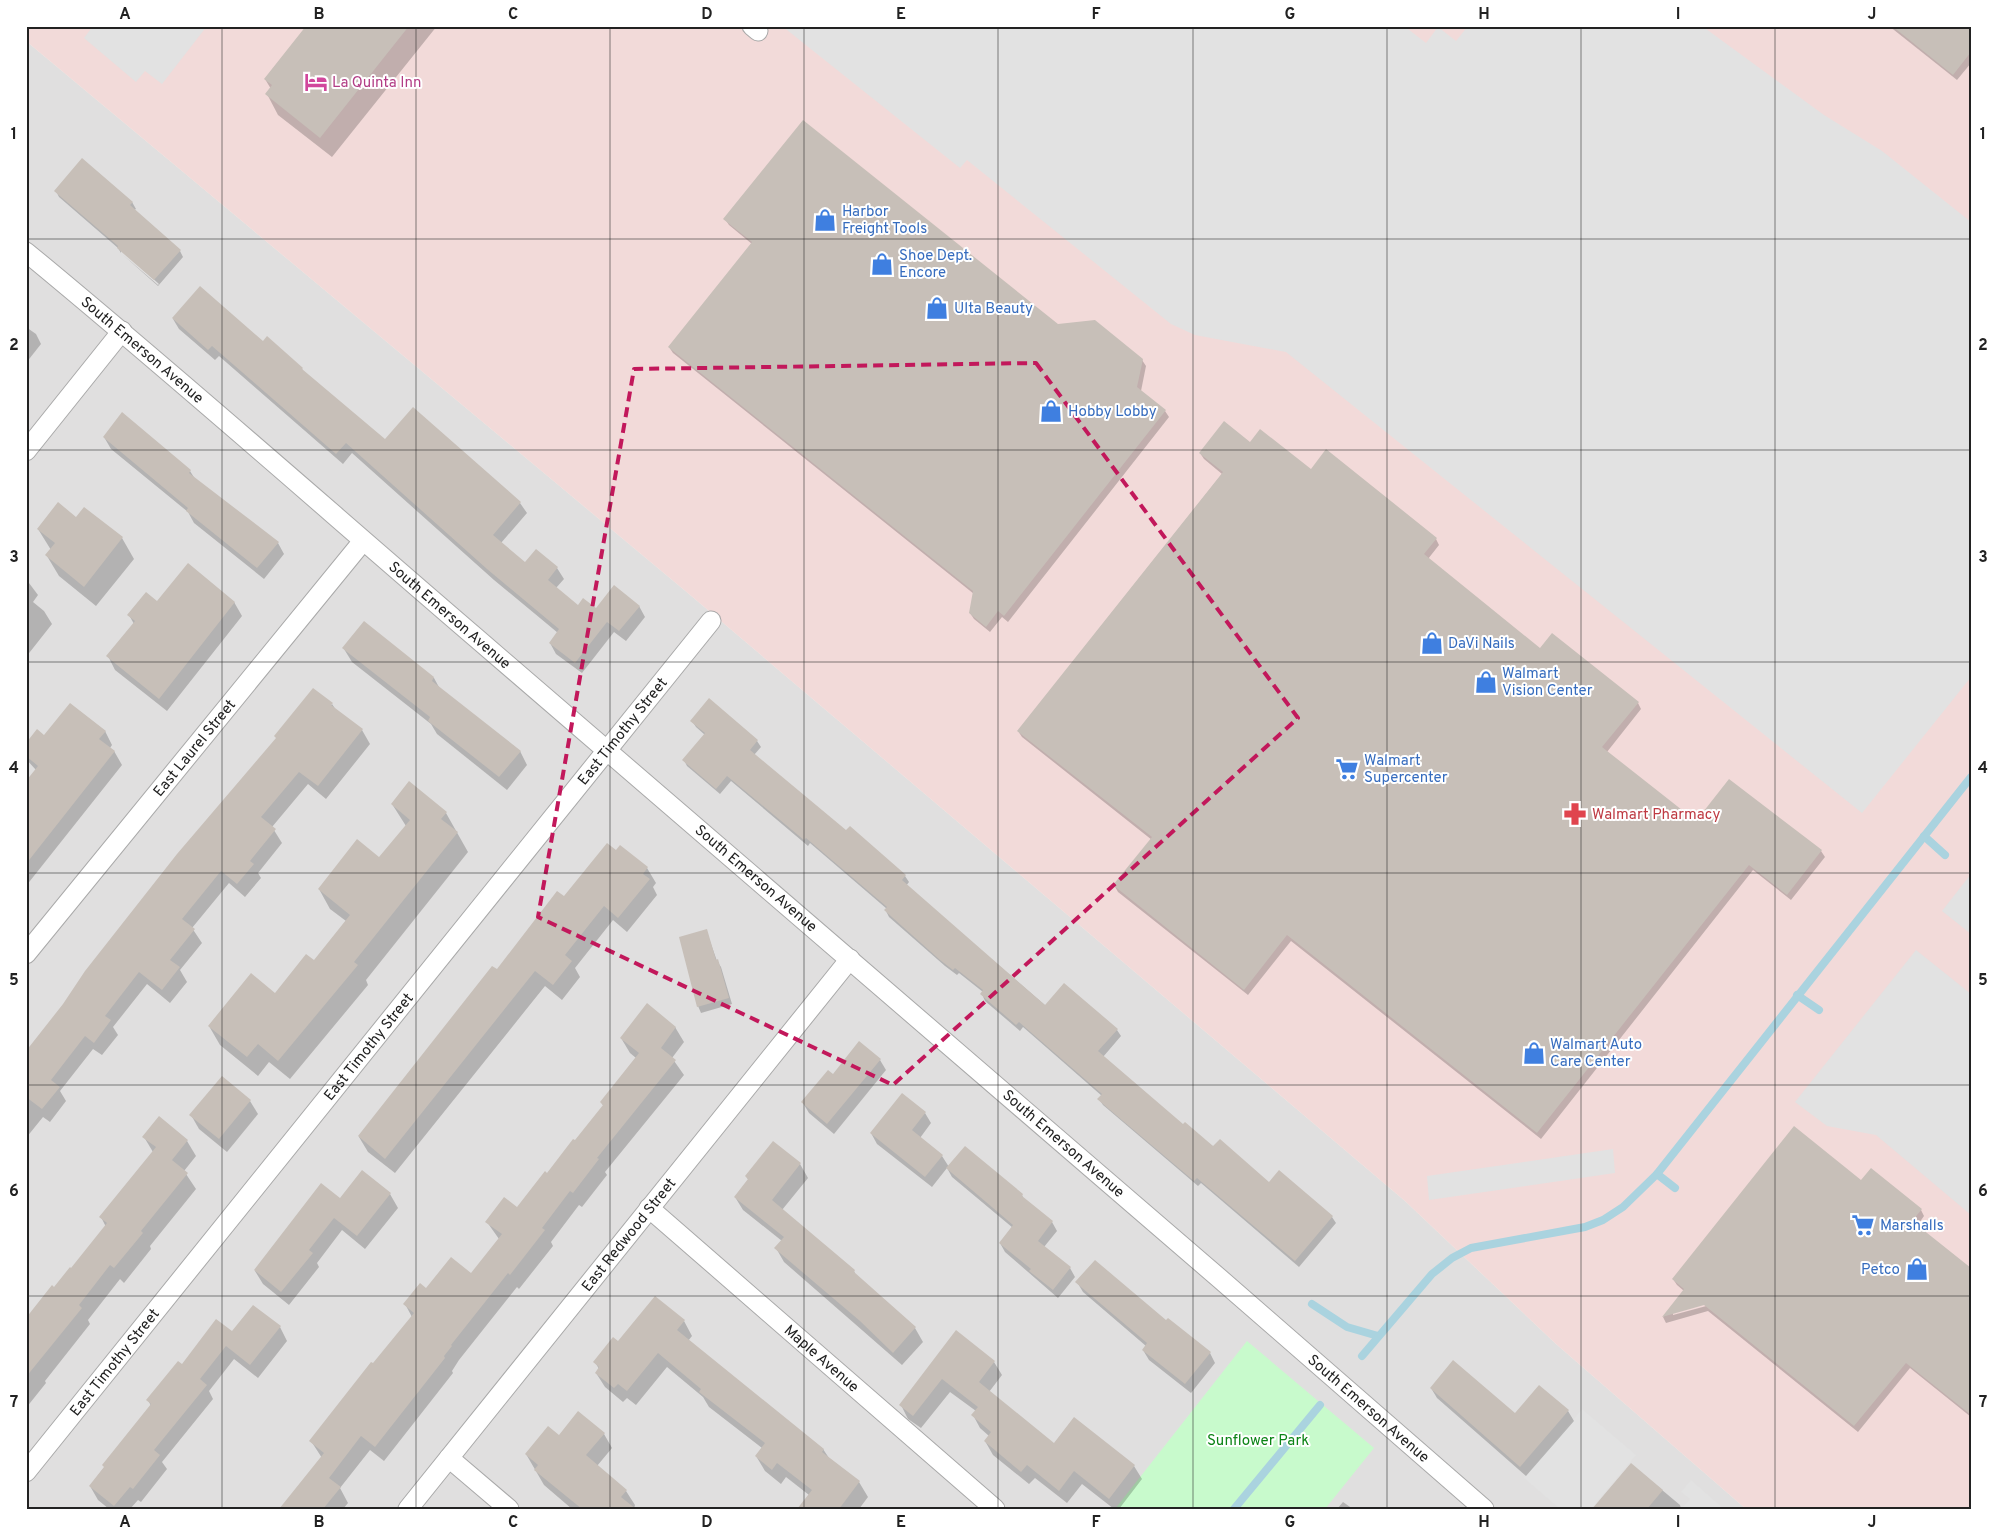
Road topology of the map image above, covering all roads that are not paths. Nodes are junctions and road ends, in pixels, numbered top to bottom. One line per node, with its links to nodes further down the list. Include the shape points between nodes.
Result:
1 (26, 252): 2 (street, South Emerson Avenue)
2 (122, 331): 3 (street); 4 (street, South Emerson Avenue)
3 (26, 451)
4 (363, 541): 6 (street, South Emerson Avenue); 7 (street, East Laurel Street)
5 (711, 620): 6 (street, East Timothy Street)
6 (607, 750): 8 (street, South Emerson Avenue); 11 (street, East Timothy Street)
7 (26, 954)
8 (850, 959): 9 (street, East Redwood Street); 15 (street, South Emerson Avenue)
9 (649, 1208): 10 (street, East Redwood Street); 14 (street, Maple Avenue)
10 (449, 1458): 12 (street, East Redwood Street); 13 (street)
11 (26, 1472)
12 (408, 1509)
13 (509, 1509)
14 (995, 1509)
15 (1484, 1509)

